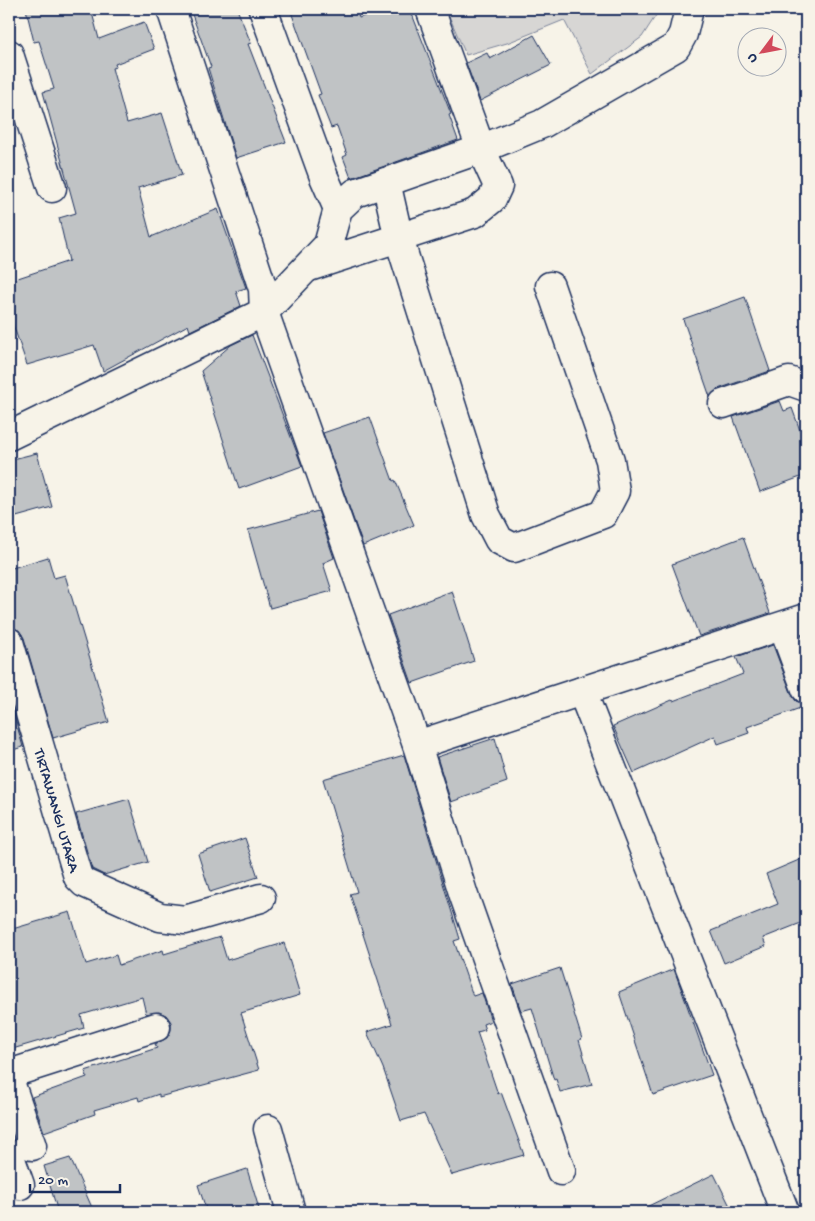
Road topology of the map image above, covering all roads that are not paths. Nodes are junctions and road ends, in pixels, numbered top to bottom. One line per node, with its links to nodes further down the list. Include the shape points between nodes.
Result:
1 (171, 9): 13 (street, via 263,289)
2 (263, 9): 9 (street)
3 (430, 9): 6 (street)
4 (689, 9): 6 (street, via 676,47 542,124)
5 (9, 54): 8 (street)
6 (481, 149): 7 (street); 10 (street, via 498,186 492,199 475,214)
7 (386, 182): 9 (street, via 355,193); 10 (street)
8 (52, 188)
9 (338, 209): 11 (street, via 328,245)
10 (400, 239): 11 (street); 12 (street, via 486,515 499,540 514,548 603,514 615,491 610,460)
11 (309, 268): 13 (street)
12 (550, 286)
13 (264, 312): 16 (street); 21 (street)
14 (806, 388): 15 (street, via 789,381)
15 (723, 404)
16 (9, 436)
17 (795, 622): 19 (street); 20 (street)
18 (9, 642): 22 (street, TIRTAWANGI UTARA, via 78,877 84,883 160,917 186,920)
19 (806, 689)
20 (582, 691): 21 (street); 31 (street)
21 (417, 745): 28 (street, via 464,896)
22 (261, 898)
23 (156, 1027): 24 (street)
24 (9, 1074)
25 (9, 1079): 27 (street)
26 (268, 1129): 30 (street)
27 (20, 1150): 29 (street)
28 (561, 1171)
29 (20, 1185)
30 (291, 1212)
31 (786, 1212)

